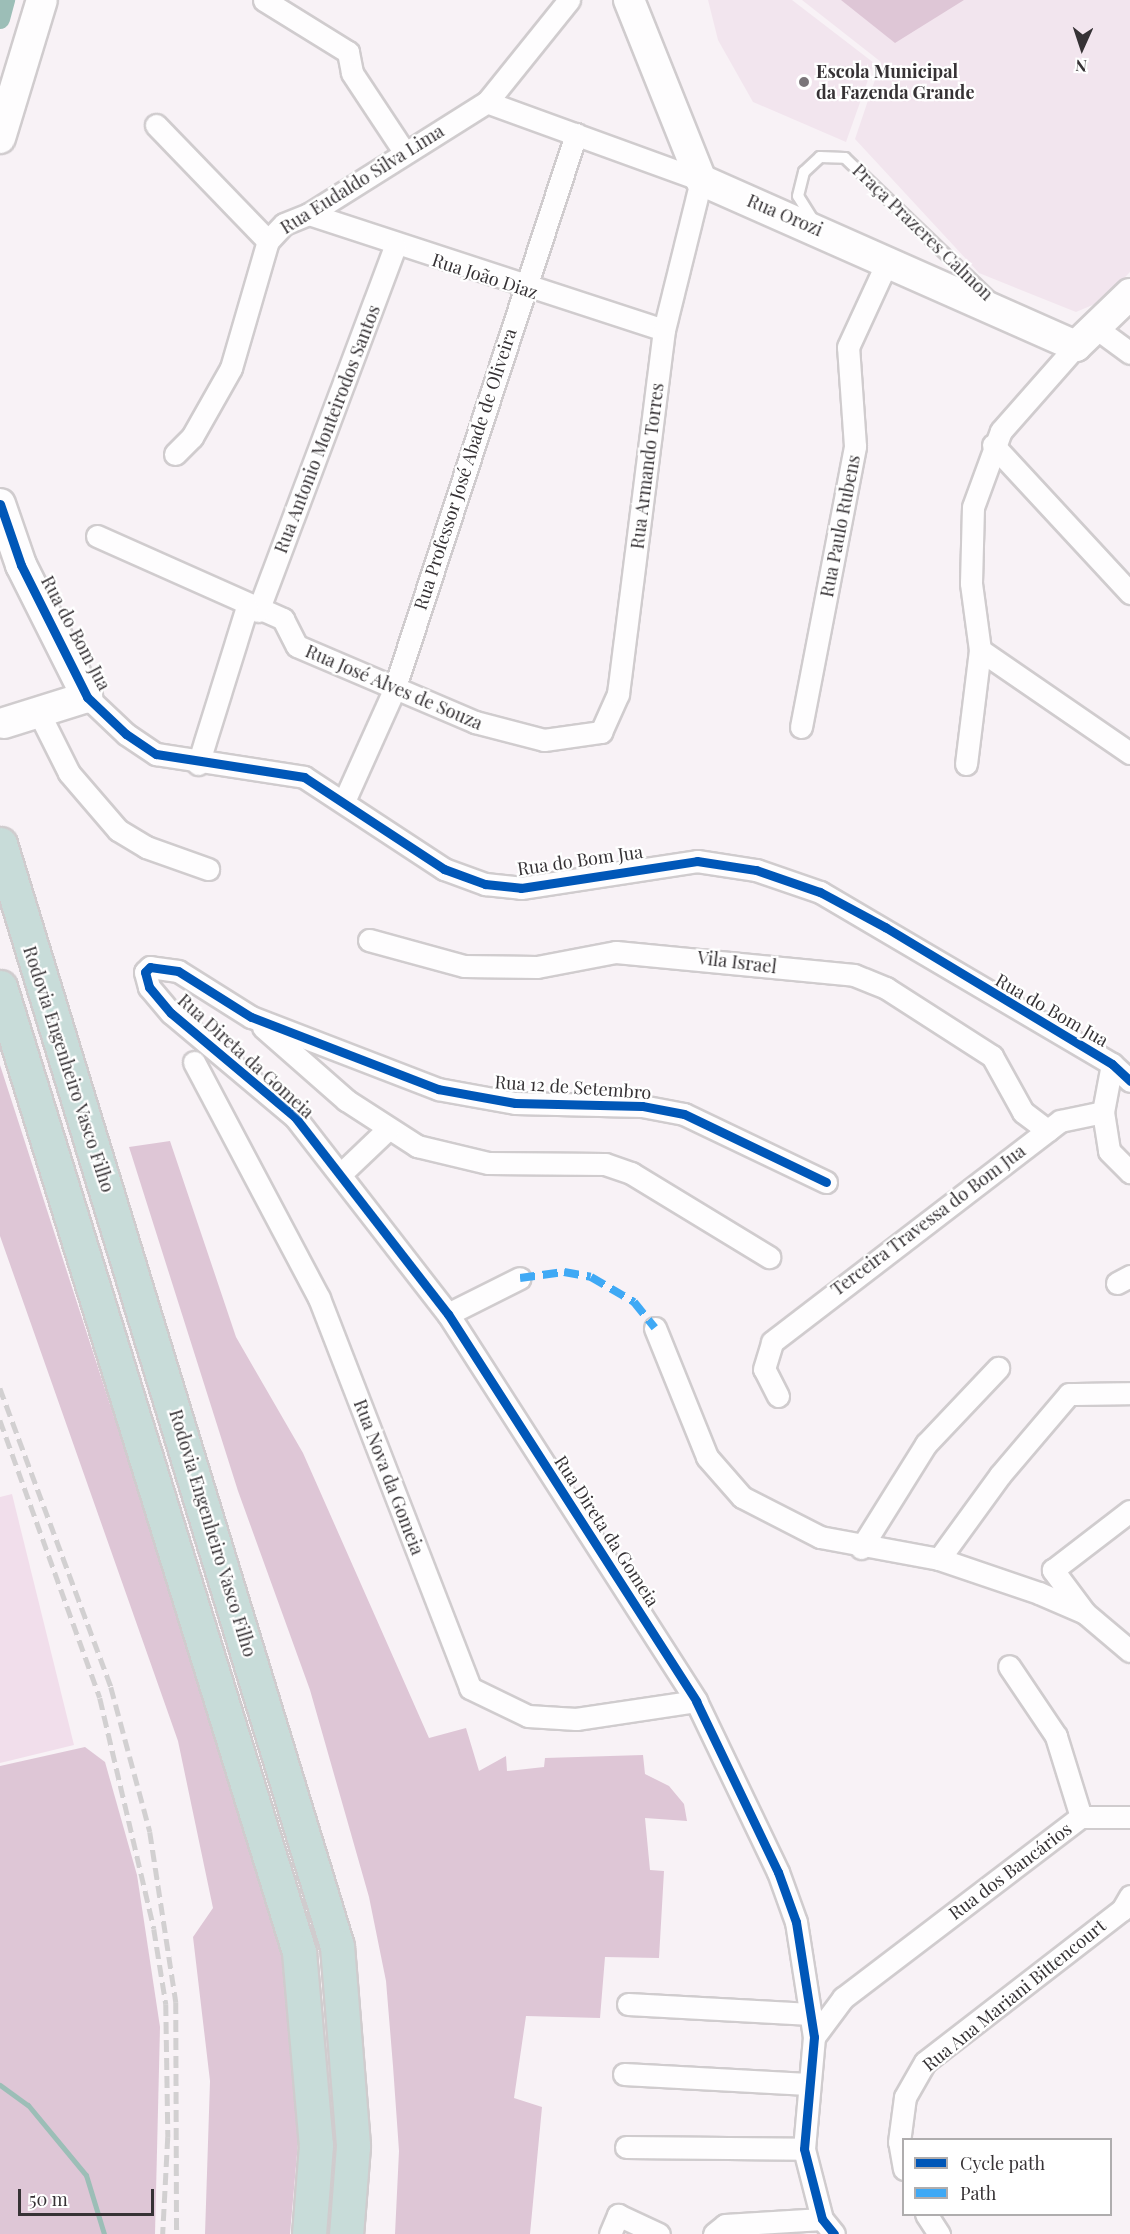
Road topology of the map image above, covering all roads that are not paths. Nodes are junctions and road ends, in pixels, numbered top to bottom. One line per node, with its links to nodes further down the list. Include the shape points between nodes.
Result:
1 (42, 0): 8 (street)
2 (264, 0): 9 (street, via 348,52 352,74)
3 (569, 0): 5 (street, Rua Eudaldo Silva Lima)
4 (629, 0): 10 (street)
5 (487, 102): 7 (street, Rua Orozi); 9 (street, Rua Eudaldo Silva Lima)
6 (156, 125): 13 (street)
7 (576, 134): 10 (street, Rua Orozi); 16 (street, Rua Professor José Abade de Oliveira)
8 (0, 138)
9 (403, 150): 11 (street, Rua Eudaldo Silva Lima)
10 (701, 180): 12 (street, Rua Orozi); 19 (street, Rua Armando Torres)
11 (309, 214): 13 (street, Rua Eudaldo Silva Lima, via 284,224); 14 (street, Rua João Diaz)
12 (821, 229): 15 (street, Rua Orozi); 18 (lane, Praça Prazeres Calmon, via 800,205 799,184 820,157 844,158)
13 (268, 241): 23 (street, Rua Eudaldo Silva Lima, via 236,358 192,437)
14 (396, 247): 16 (street, Rua João Diaz); 27 (street, Rua Antonio Monteirodos Santos)
15 (888, 260): 18 (street, Rua Orozi); 33 (street, Rua Paulo Rubens, via 848,347 855,446)
16 (524, 289): 19 (street, Rua João Diaz); 29 (street, Rua Professor José Abade de Oliveira)
17 (1130, 294): 20 (street)
18 (1005, 312): 20 (street, Rua Orozi)
19 (664, 330): 34 (street, Rua Armando Torres, via 618,694 601,732)
20 (1086, 337): 21 (street); 22 (street)
21 (1130, 353)
22 (993, 444): 26 (street); 28 (street, via 973,507 970,539)
23 (175, 454)
24 (0, 504): 30 (street, Rua do Bom Jua, via 21,565)
25 (97, 536): 27 (street, Rua José Alves de Souza)
26 (1130, 593)
27 (253, 609): 29 (street, Rua José Alves de Souza, via 283,619 297,646); 36 (street, Rua Antonio Monteirodos Santos)
28 (980, 650): 35 (street); 37 (street)
29 (394, 690): 34 (street, Rua José Alves de Souza, via 514,734); 38 (street, Rua Professor José Abade de Oliveira)
30 (87, 697): 31 (street); 36 (street, Rua do Bom Jua, via 141,746 172,760)
31 (39, 713): 32 (street); 40 (street, via 69,773 118,830 146,848)
32 (4, 723)
33 (801, 727)
34 (582, 739)
35 (1130, 753)
36 (198, 764): 38 (street, Rua do Bom Jua, via 283,771)
37 (966, 764)
38 (345, 799): 46 (street, Rua do Bom Jua, via 435,864 485,884 540,886 697,861 756,870 820,892)
39 (0, 844): 82 (highway, Rodovia Engenheiro Vasco Filho, via 337,1946 353,2146)
40 (208, 869)
41 (369, 940): 50 (street, Vila Israel, via 464,966 537,967 616,952 854,975 886,988 992,1056 1023,1112)
42 (150, 967): 44 (street, Rua 12 de Setembro, via 193,979); 56 (street, Rua Direta da Gomeia, via 145,972 149,987 171,1013 295,1118)
43 (0, 987): 81 (highway, via 299,1952 316,2145)
44 (251, 1017): 49 (street, Rua Direta da Gomeia); 53 (street, Rua 12 de Setembro, via 438,1089 515,1103 642,1106 684,1114)
45 (194, 1062): 67 (street, Rua Nova da Gomeia, via 319,1298 470,1688 528,1716 576,1719)
46 (1121, 1063): 47 (street, Rua do Bom Jua); 48 (street)
47 (1130, 1082)
48 (1103, 1112): 50 (street, Terceira Travessa do Bom Jua, via 1073,1115); 52 (street, via 1109,1151)
49 (388, 1129): 51 (street); 54 (street, Rua Direta da Gomeia, via 453,1159 614,1167)
50 (1048, 1131): 60 (street, Terceira Travessa do Bom Jua, via 772,1342 764,1369)
51 (347, 1168)
52 (1130, 1172)
53 (826, 1182)
54 (769, 1257)
55 (520, 1278): 56 (street)
56 (448, 1314): 67 (street, Rua Direta da Gomeia)
57 (655, 1328): 62 (street, via 692,1423 724,1479 773,1516)
58 (998, 1368): 62 (street, via 926,1444)
59 (1130, 1393): 63 (street, via 1069,1394 1000,1475)
60 (778, 1396)
61 (1130, 1511): 64 (street, via 1053,1570)
62 (861, 1548): 63 (street)
63 (939, 1558): 64 (street)
64 (1085, 1613): 65 (street)
65 (1130, 1651)
66 (1009, 1666): 68 (street, Rua dos Bancários, via 1056,1736)
67 (696, 1701): 72 (street, Rua Direta da Gomeia, via 778,1872 796,1922)
68 (1081, 1817): 69 (street); 73 (street, Rua dos Bancários, via 843,1998)
69 (1130, 1817)
70 (1130, 1896): 78 (street, Rua Ana Mariani Bittencourt, via 1122,1910 926,2062 904,2097 899,2142)
71 (628, 2004): 72 (street)
72 (811, 2014): 73 (street, Rua Direta da Gomeia)
73 (814, 2037): 75 (street, Rua Direta da Gomeia)
74 (624, 2074): 75 (street)
75 (808, 2084): 77 (street, Rua Direta da Gomeia)
76 (626, 2147): 77 (street)
77 (804, 2149): 80 (street, Rua Direta da Gomeia)
78 (902, 2162)
79 (927, 2216): 86 (street)
80 (828, 2227): 85 (street, via 725,2225)
81 (309, 2234)
82 (346, 2234)
83 (610, 2234): 84 (street, via 618,2215)
84 (659, 2234)
85 (714, 2234)
86 (939, 2234)

